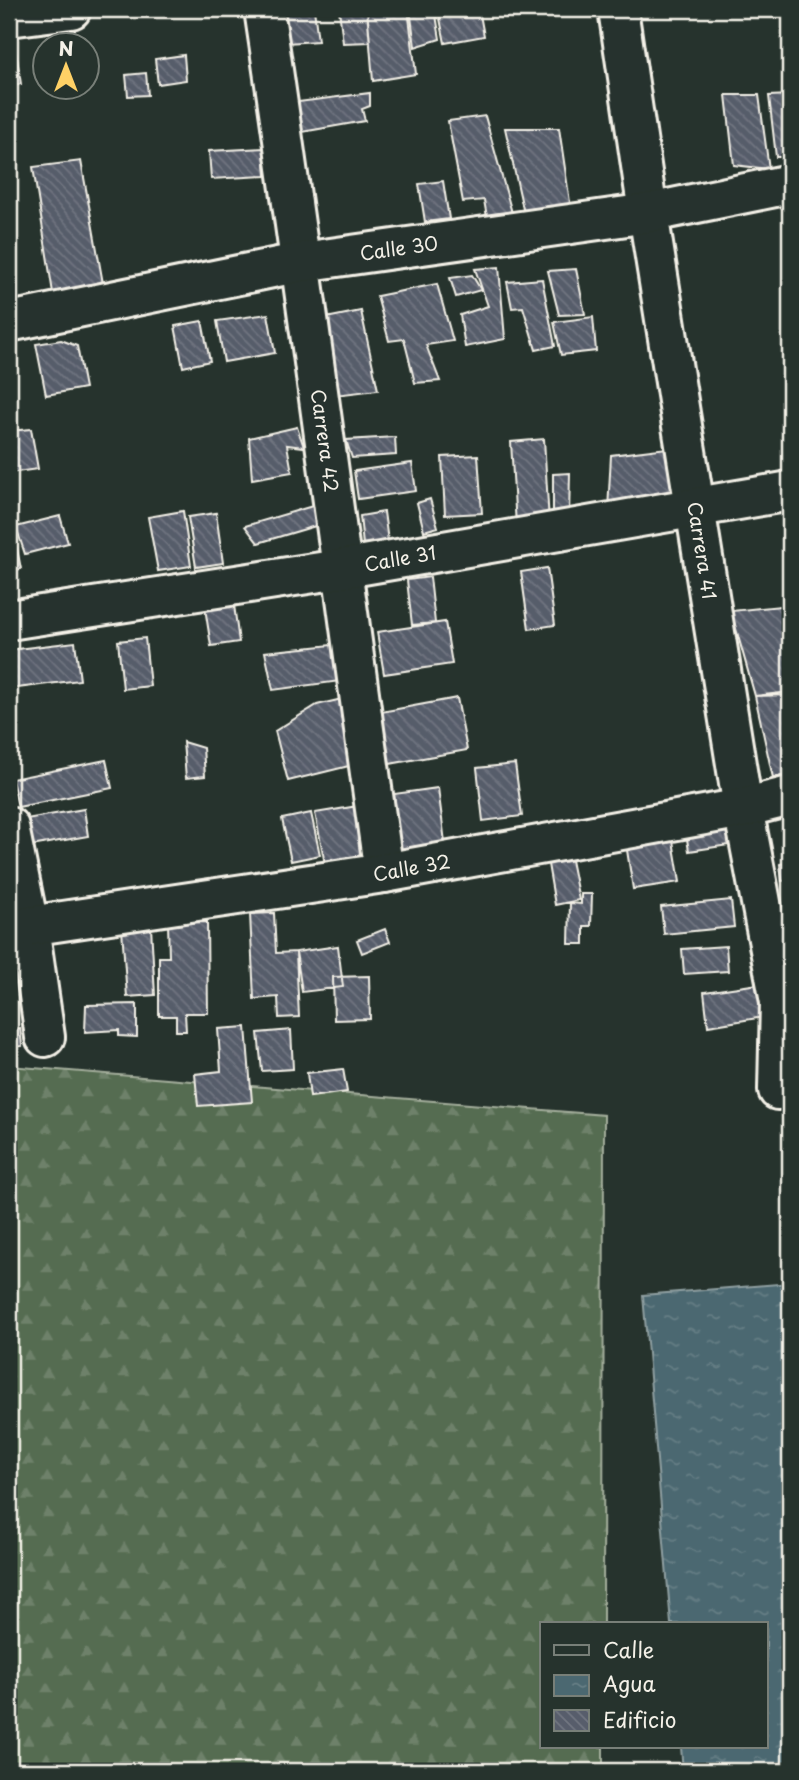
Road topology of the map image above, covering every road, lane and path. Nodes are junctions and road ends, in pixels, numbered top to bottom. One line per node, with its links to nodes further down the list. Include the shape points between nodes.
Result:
1 (71, 9): 4 (street)
2 (264, 9): 7 (street, Carrera 42)
3 (618, 9): 6 (street, Carrera 41)
4 (9, 18)
5 (790, 184): 6 (street, Calle 30)
6 (648, 213): 7 (street, Calle 30); 10 (street, Carrera 41)
7 (302, 262): 8 (street, Calle 30); 11 (street, Carrera 42)
8 (9, 322)
9 (790, 491): 10 (street, Calle 31)
10 (696, 510): 11 (street, Calle 31); 14 (street, Carrera 41)
11 (341, 569): 12 (street, Calle 31); 16 (street, Carrera 42)
12 (9, 620)
13 (790, 796): 14 (street, Calle 32)
14 (743, 807): 16 (street, Calle 32); 19 (street, Carrera 41, via 780,1002)
15 (9, 827): 17 (street)
16 (384, 873): 17 (street, Calle 32)
17 (29, 926): 18 (street)
18 (45, 1037)
19 (778, 1090)

